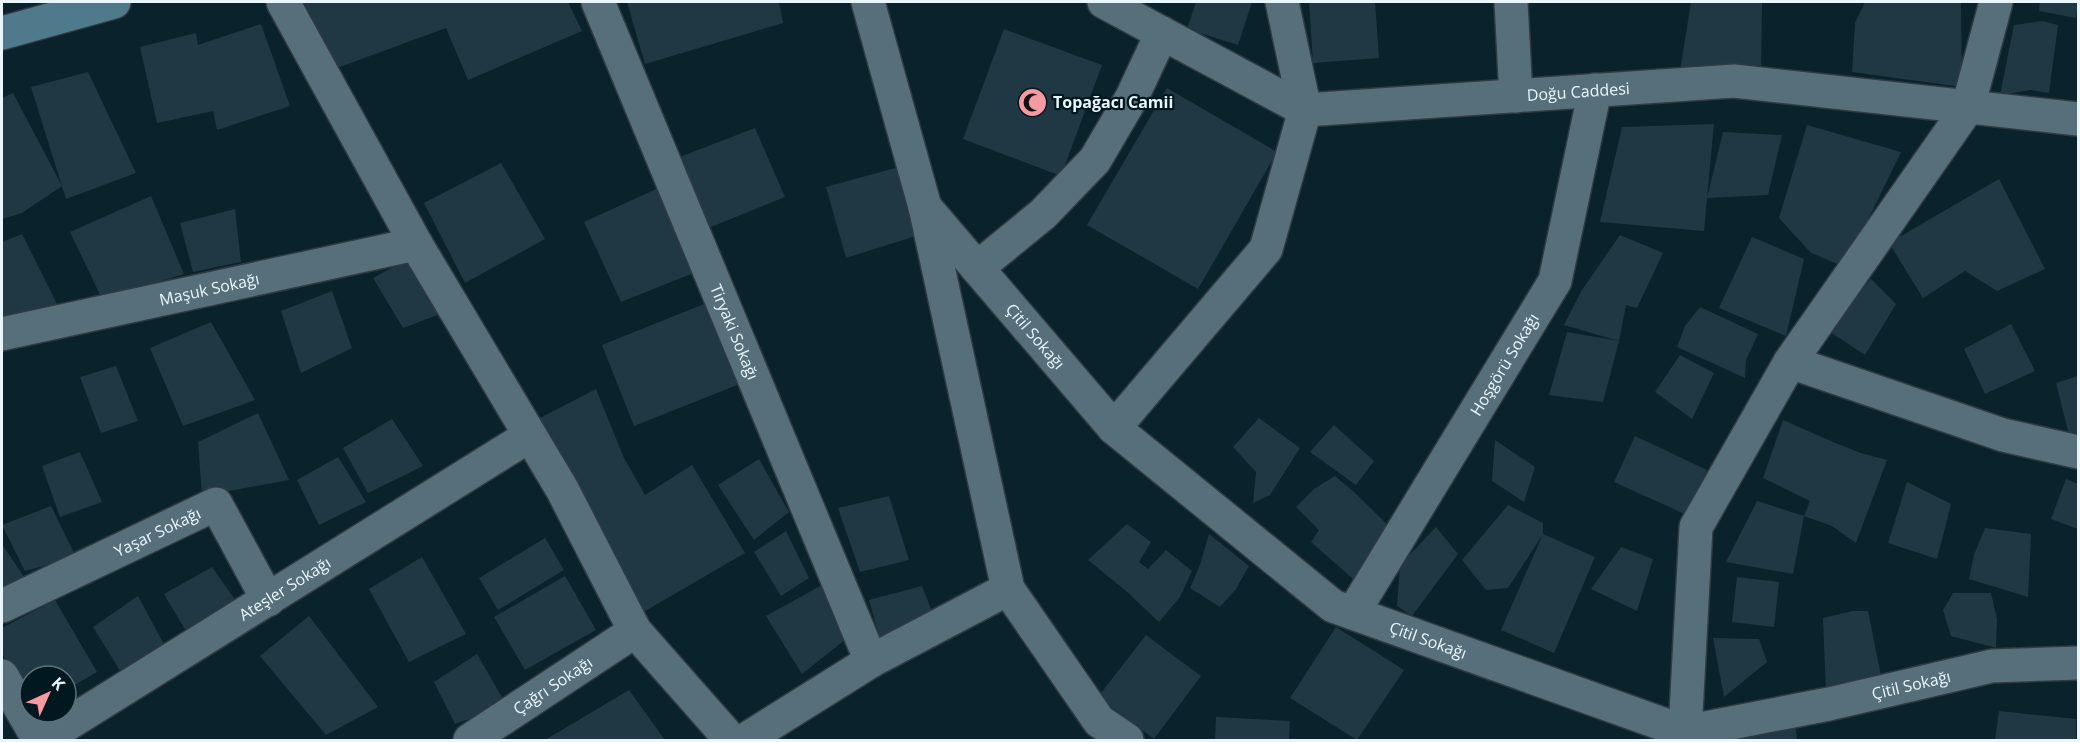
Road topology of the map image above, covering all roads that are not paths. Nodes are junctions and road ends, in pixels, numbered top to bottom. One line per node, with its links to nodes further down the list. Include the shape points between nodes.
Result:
1 (114, 2): 9 (street)
2 (283, 2): 17 (street)
3 (598, 2): 29 (street, Tiryaki Sokağı)
4 (868, 2): 16 (street)
5 (1104, 2): 10 (street)
6 (1282, 2): 14 (street)
7 (1511, 2): 12 (street)
8 (1996, 2): 13 (street)
9 (2, 33)
10 (1162, 33): 14 (street); 18 (street, via 1132,97 1095,160 1043,214)
11 (1595, 90): 12 (street, Doğu Caddesi); 13 (street, Doğu Caddesi, via 1734,81); 27 (street, Hoşgörü Sokağı, via 1555,281)
12 (1516, 96): 14 (street, Doğu Caddesi)
13 (1968, 107): 15 (street, Doğu Caddesi); 20 (street)
14 (1305, 110): 21 (street, via 1266,249)
15 (2079, 119)
16 (925, 207): 18 (street, Çitil Sokağı); 24 (street)
17 (416, 244): 19 (street, Maşuk Sokağı); 22 (street)
18 (977, 268): 21 (street, Çitil Sokağı)
19 (2, 334)
20 (1790, 362): 23 (street, via 2002,435); 32 (street, via 1696,527)
21 (1114, 428): 27 (street, Çitil Sokağı, via 1333,606)
22 (529, 436): 25 (street, Ateşler Sokağı); 28 (street, via 562,489)
23 (2079, 452)
24 (1008, 589): 29 (street); 37 (street, via 1099,722)
25 (268, 600): 26 (street, Yaşar Sokağı, via 216,504); 33 (street, Ateşler Sokağı)
26 (2, 606)
27 (1353, 613): 32 (street, Çitil Sokağı)
28 (635, 631): 34 (street, Çağrı Sokağı); 35 (street)
29 (872, 661): 36 (street)
30 (2079, 663): 32 (street, Çitil Sokağı, via 1992,666)
31 (2, 676): 33 (street)
32 (1687, 736)
33 (41, 741)
34 (470, 741)
35 (731, 741)
36 (745, 741)
37 (1127, 741)

